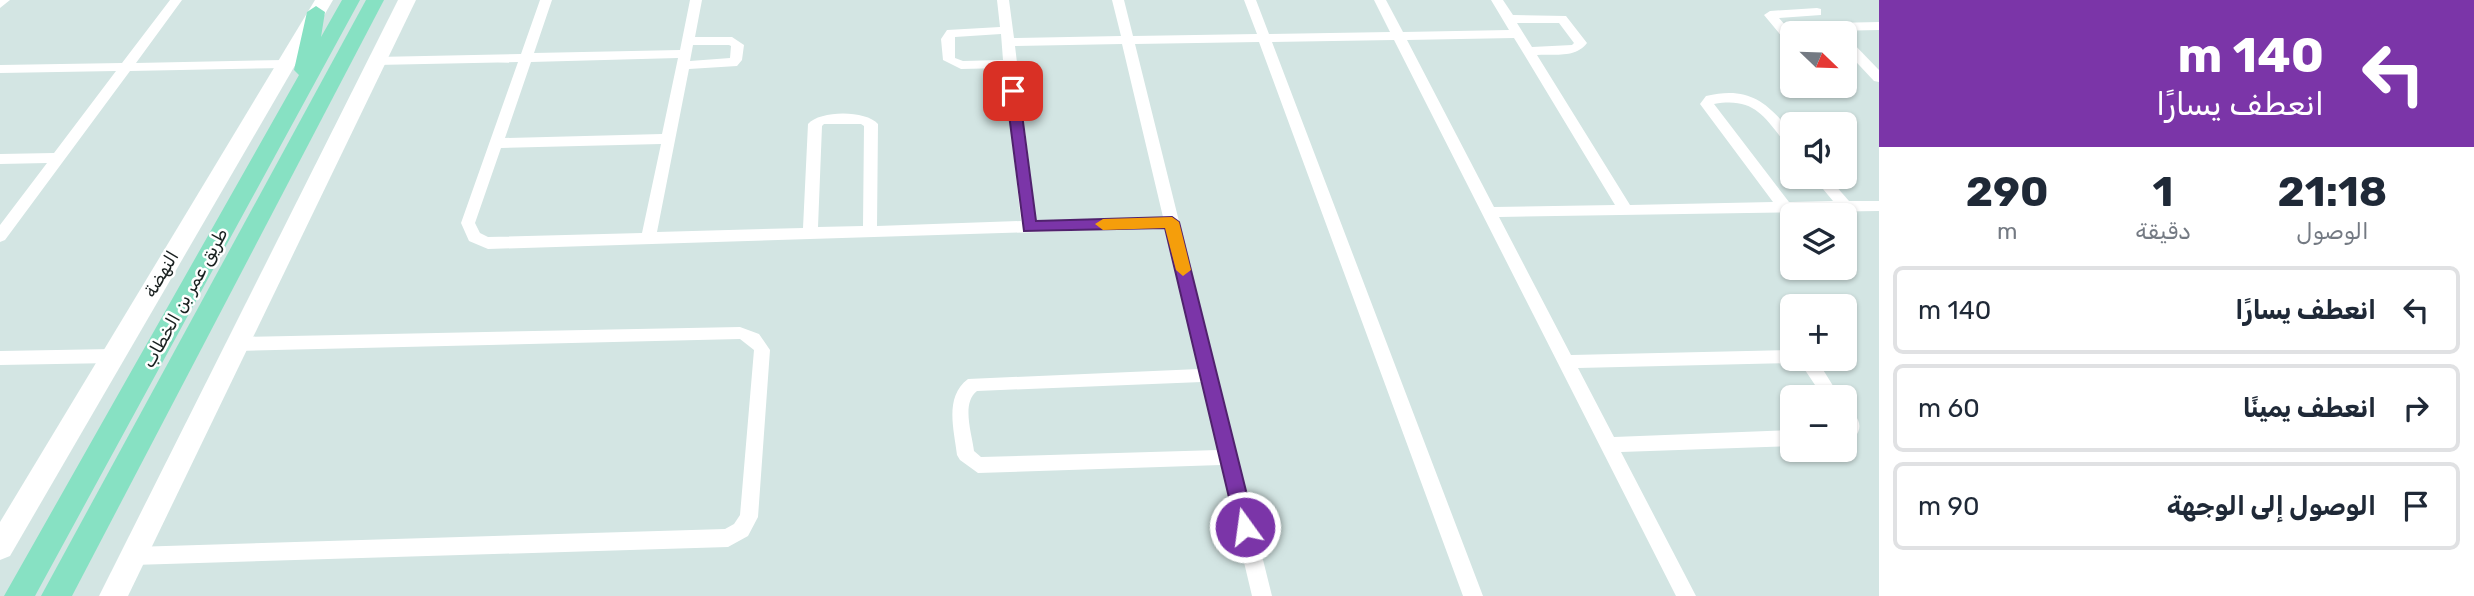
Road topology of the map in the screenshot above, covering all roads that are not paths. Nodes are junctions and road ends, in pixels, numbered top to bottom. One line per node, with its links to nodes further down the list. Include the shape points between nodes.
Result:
1 (4, 0): 15 (street)
2 (176, 0): 35 (street)
3 (351, 0): 38 (main road, طريق عمر بن الخطاب)
4 (375, 0): 42 (main road, طريق عمر بن الخطاب)
5 (393, 0): 42 (main road, via 338,100)
6 (407, 0): 32 (main road)
7 (546, 0): 31 (street)
8 (696, 0): 29 (street)
9 (1003, 0): 24 (street)
10 (1118, 0): 27 (street)
11 (1250, 0): 26 (street)
12 (1380, 0): 25 (street)
13 (1497, 0): 18 (street)
14 (1806, 0): 17 (street)
15 (0, 4)
16 (320, 6): 33 (main road, النهضة); 38 (main road)
17 (1817, 12): 19 (street); 21 (street, via 1770,15)
18 (1508, 19): 23 (street); 28 (street, via 1562,19 1581,43 1576,49)
19 (1826, 21)
20 (1879, 26): 22 (street)
21 (1780, 27)
22 (1857, 28)
23 (1518, 34): 25 (street); 28 (street)
24 (1007, 36): 27 (street); 34 (street); 34 (street, via 951,33 948,60 961,65)
25 (1399, 36): 26 (street); 52 (street)
26 (1264, 38): 27 (street); 76 (street)
27 (1128, 41): 53 (street)
28 (1528, 51): 51 (street)
29 (685, 53): 31 (street); 40 (street)
30 (1857, 55): 37 (street)
31 (525, 57): 32 (street); 41 (street)
32 (376, 61): 59 (main road)
33 (285, 64): 35 (street); 60 (main road, النهضة)
34 (1010, 64): 54 (street)
35 (127, 67): 36 (street); 43 (street)
36 (0, 69)
37 (1879, 78)
38 (298, 96): 71 (main road, طريق عمر بن الخطاب)
39 (1780, 128): 46 (street, via 1758,101 1745,97 1711,99 1707,104)
40 (669, 139): 41 (street); 58 (street)
41 (496, 144): 58 (street, via 468,223 477,240)
42 (291, 156): 68 (main road, طريق عمر بن الخطاب)
43 (59, 158): 44 (street); 57 (street)
44 (0, 159)
45 (1831, 189): 47 (street)
46 (1781, 203)
47 (1843, 203)
48 (1857, 206): 49 (street)
49 (1879, 206)
50 (1780, 208): 51 (street)
51 (1626, 210): 52 (street)
52 (1488, 212): 63 (street)
53 (1172, 222): 54 (street); 64 (street)
54 (1029, 227): 55 (street)
55 (870, 232): 56 (street); 56 (street, via 871,124 864,119 815,124)
56 (810, 233): 58 (street)
57 (0, 236)
58 (649, 237)
59 (237, 344): 70 (main road); 70 (street, via 740,332 758,341 762,350 749,517 741,530 728,538)
60 (113, 356): 62 (street); 69 (main road, النهضة)
61 (1780, 357): 63 (street)
62 (0, 358)
63 (1566, 362): 66 (street)
64 (1209, 375): 67 (street); 67 (street, via 974,384 960,398 965,455 978,464)
65 (1780, 438): 66 (street)
66 (1608, 445): 77 (street)
67 (1228, 457): 75 (street)
68 (109, 495): 72 (main road, طريق عمر بن الخطاب); 73 (main road)
69 (0, 547)
70 (133, 556): 74 (main road)
71 (19, 596)
72 (56, 596)
73 (68, 596)
74 (113, 596)
75 (1262, 596)
76 (1474, 596)
77 (1686, 596)

